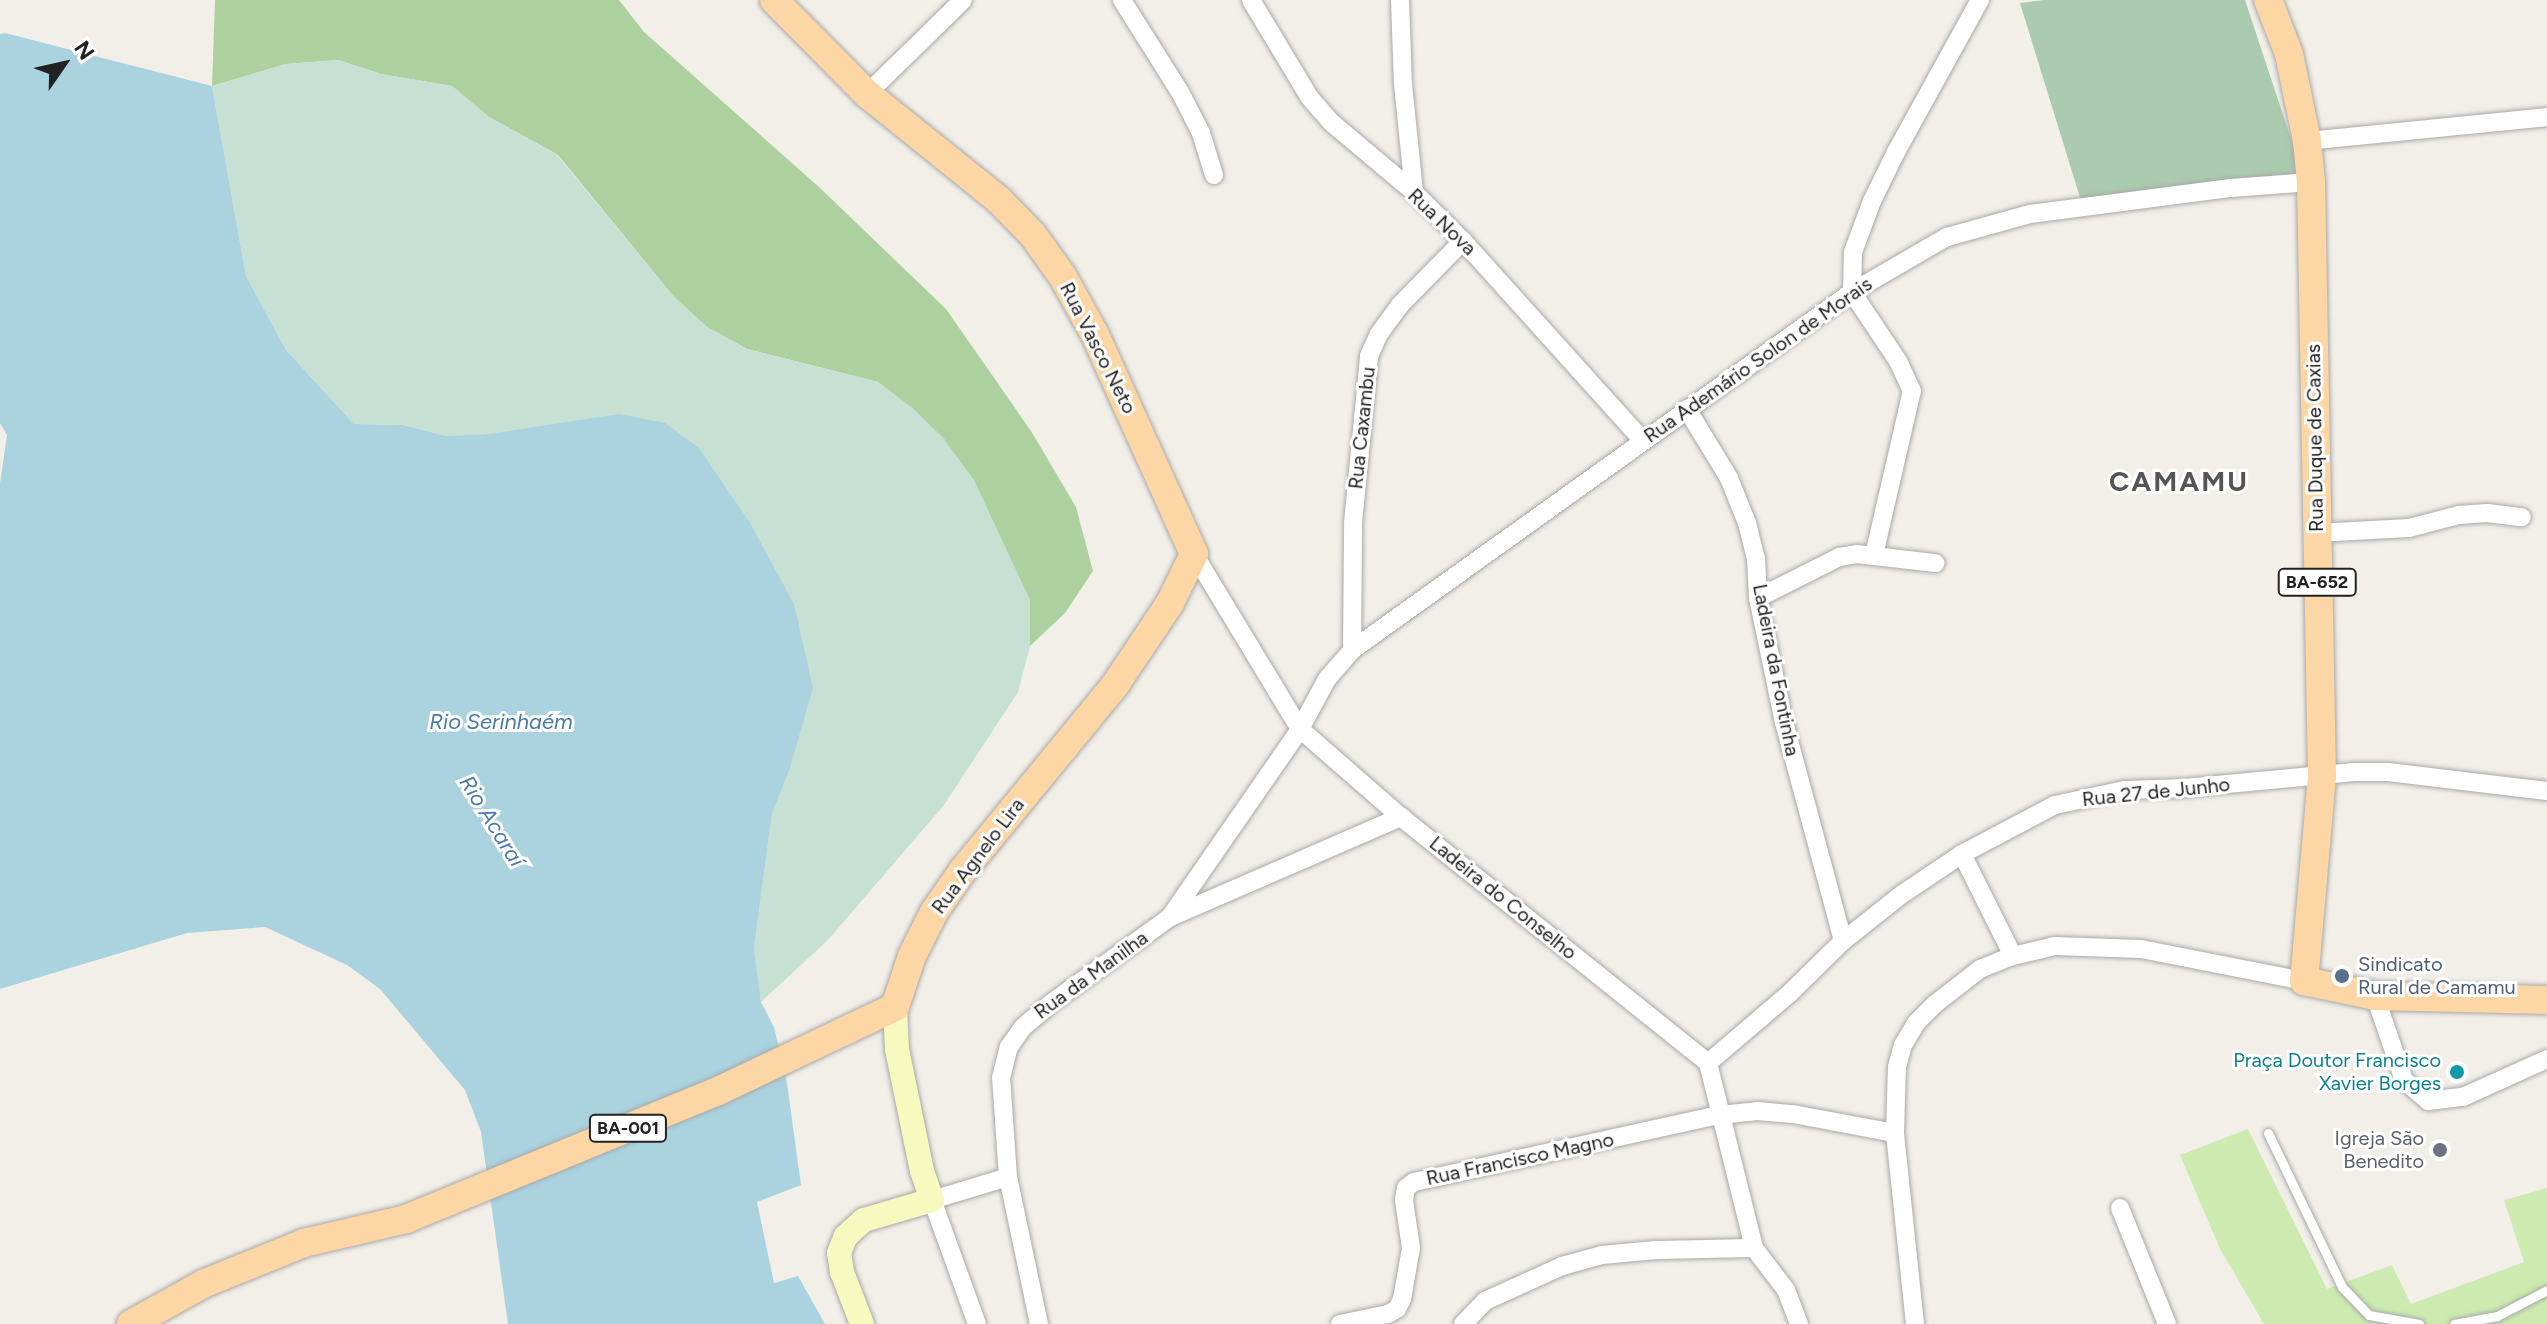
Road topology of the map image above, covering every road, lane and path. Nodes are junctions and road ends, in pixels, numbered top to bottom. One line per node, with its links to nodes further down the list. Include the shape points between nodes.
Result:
1 (774, 0): 8 (main road, Rua Vasco Neto)
2 (963, 0): 8 (street)
3 (1122, 0): 11 (street, via 1180,92)
4 (1251, 0): 13 (street, Rua Nova, via 1310,98 1364,153)
5 (1400, 0): 13 (street)
6 (1980, 0): 15 (street, via 1872,201 1853,252)
7 (2268, 0): 10 (main road, BA-652, via 2289,54)
8 (867, 94): 20 (main road, Rua Vasco Neto, via 999,200 1063,277 1094,333)
9 (2547, 117): 10 (street)
10 (2307, 141): 12 (main road, BA-652)
11 (1214, 175)
12 (2311, 182): 15 (street, Rua Ademário Solon de Morais, via 2147,197 2004,218 1947,237); 19 (main road, Rua Duque de Caxias / BA-652)
13 (1414, 192): 14 (street, Rua Nova)
14 (1463, 241): 17 (street, Rua Nova); 24 (street, Rua Caxambu, via 1400,305 1369,356 1353,523)
15 (1852, 292): 16 (street, Rua Ademário Solon de Morais); 21 (street, via 1912,391)
16 (1687, 409): 17 (street, Rua Ademário Solon de Morais); 23 (street, Ladeira da Fontinha, via 1729,478 1747,523)
17 (1642, 440): 24 (street, Rua Ademário Solon de Morais)
18 (2522, 517): 19 (street, via 2459,515 2409,528)
19 (2316, 533): 26 (main road, Rua Duque de Caxias / BA-652)
20 (1194, 554): 25 (street, Rua Vasco Neto); 36 (main road, Rua Agnelo Lira, via 1170,603 1115,685 934,912)
21 (1874, 555): 22 (street); 23 (street, via 1839,557)
22 (1935, 563)
23 (1758, 598): 31 (street, Ladeira da Fontinha, via 1812,835)
24 (1352, 650): 25 (street, Rua Ademário Solon de Morais, via 1327,679)
25 (1300, 729): 28 (street, Ladeira do Conselho); 30 (street, Rua da Manilha)
26 (2322, 776): 27 (street, Rua 27 de Junho, via 2388,772); 29 (street, Rua 27 de Junho, via 2084,796 2042,811); 33 (main road, Rua Duque de Caxias / BA-652)
27 (2547, 791)
28 (1401, 817): 30 (street, Rua da Manilha); 38 (street, Ladeira do Conselho)
29 (1962, 854): 31 (street, Rua 27 de Junho); 32 (street)
30 (1170, 917): 42 (street, Rua da Manilha, via 1050,1004 1009,1047 1001,1078)
31 (1843, 941): 38 (street, Rua 27 de Junho)
32 (2013, 956): 33 (street, via 2055,946 2141,949); 40 (street, via 1957,984 1916,1023 1897,1067)
33 (2304, 981): 34 (main road)
34 (2375, 996): 35 (main road); 37 (street, via 2404,1080 2428,1101 2463,1097)
35 (2547, 1000)
36 (895, 1007): 43 (street, Rua Agnelo Lira, via 897,1049); 47 (main road, BA-001, via 716,1092 406,1219 304,1243 205,1283)
37 (2547, 1059)
38 (1708, 1063): 39 (street)
39 (1720, 1115): 40 (street, via 1793,1114); 45 (street); 51 (street, Rua Francisco Magno, via 1414,1182 1406,1188 1404,1200 1411,1248 1397,1309)
40 (1895, 1133): 54 (street)
41 (2268, 1133): 56 (lane, via 2342,1287 2369,1315)
42 (1008, 1177): 43 (street); 50 (street, Rua da Manilha)
43 (932, 1200): 48 (street, via 864,1220 846,1236 839,1253 842,1272); 49 (street)
44 (2120, 1208): 55 (street)
45 (1754, 1248): 52 (street, via 1602,1255 1531,1277 1485,1301); 53 (street, via 1786,1290)
46 (2547, 1290): 57 (lane, via 2497,1316)
47 (131, 1324)
48 (862, 1324)
49 (977, 1324)
50 (1039, 1324)
51 (1340, 1324)
52 (1463, 1324)
53 (1799, 1324)
54 (1915, 1324)
55 (2167, 1324)
56 (2419, 1324)
57 (2454, 1324)

